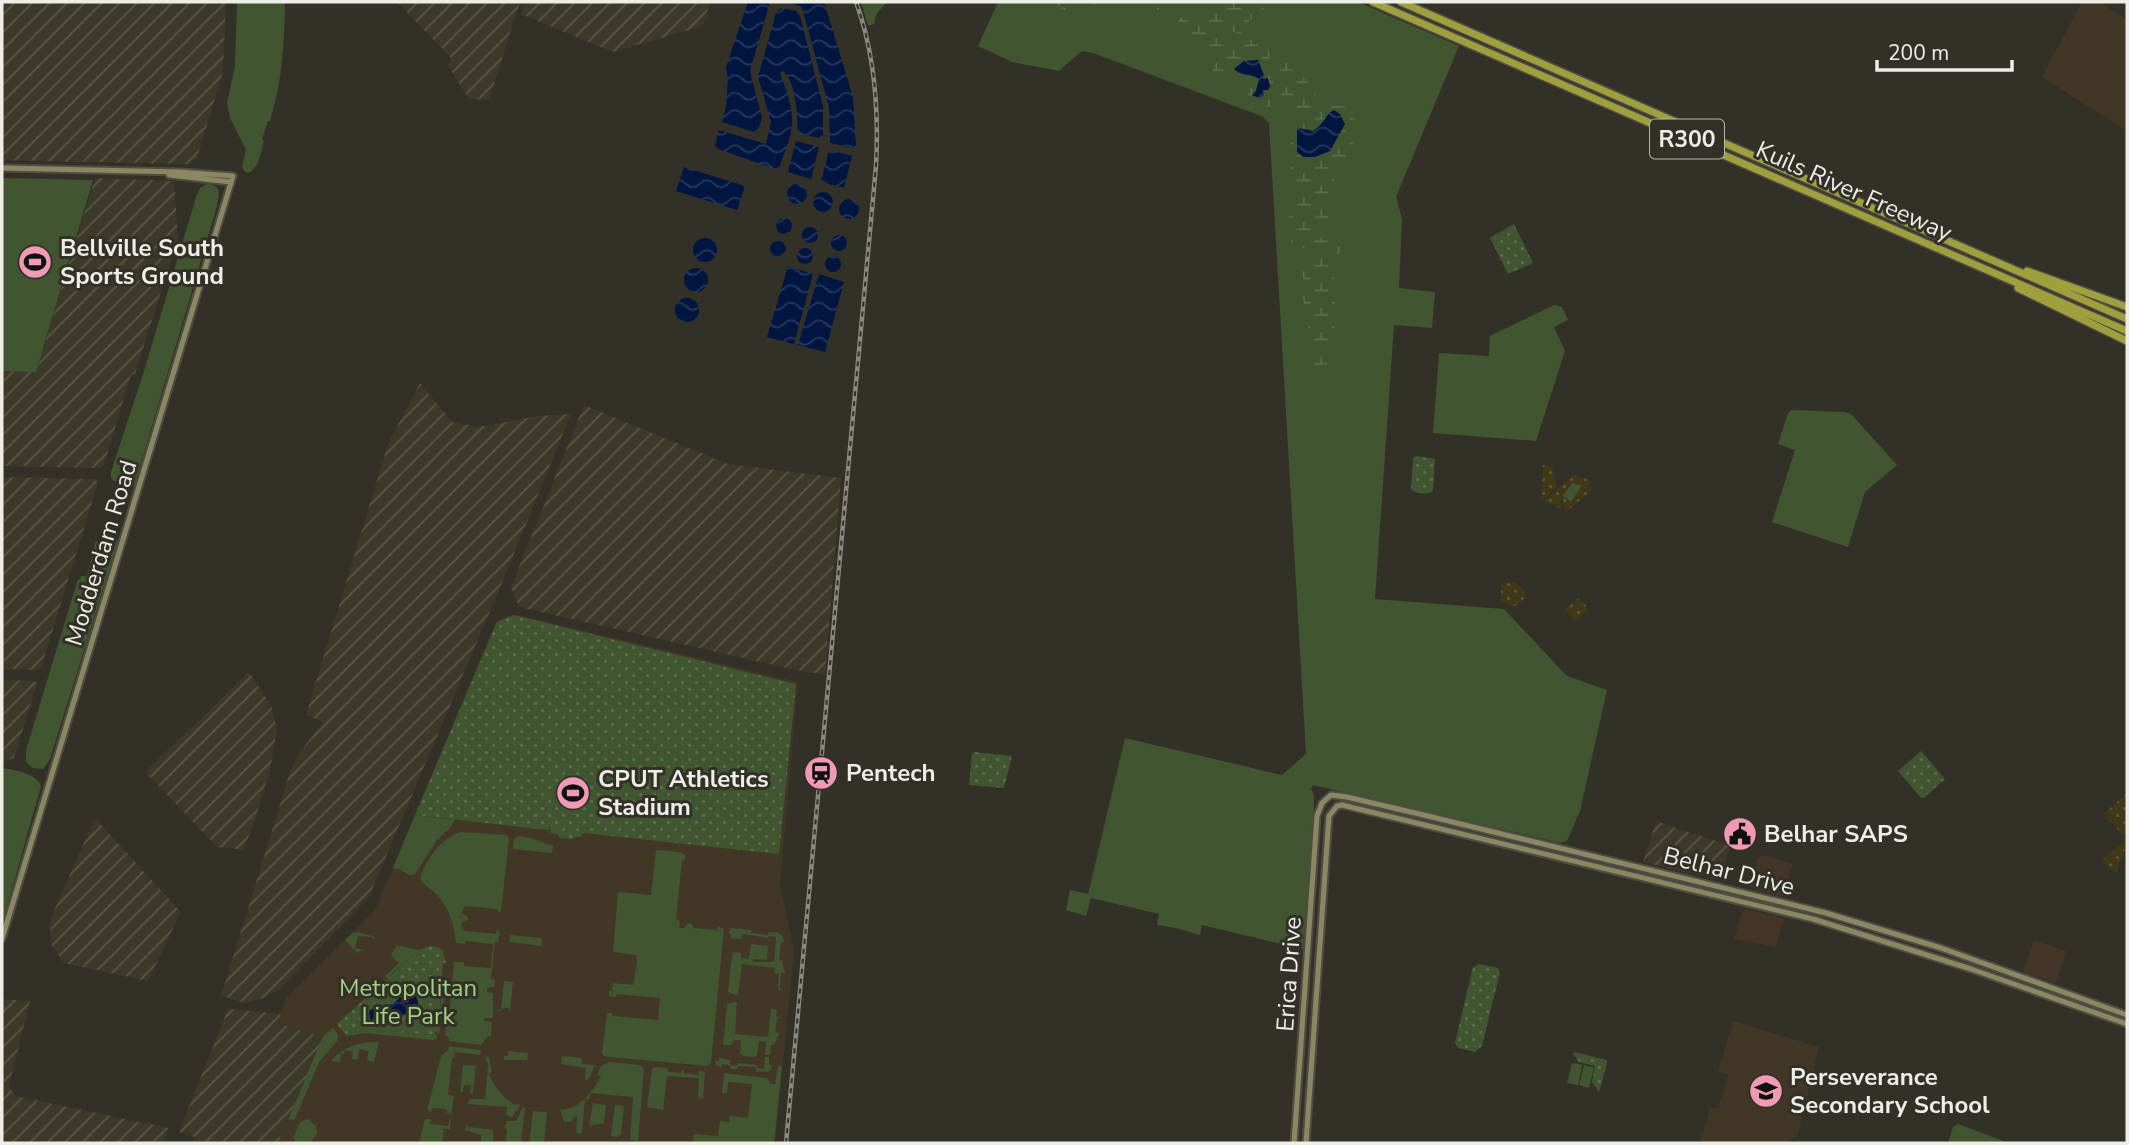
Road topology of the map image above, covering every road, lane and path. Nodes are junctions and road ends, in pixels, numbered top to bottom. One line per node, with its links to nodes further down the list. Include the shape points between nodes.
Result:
1 (1373, 2): 5 (highway, Kuils River Freeway / R300)
2 (1401, 2): 4 (highway, Kuils River Freeway / R300)
3 (2, 168): 12 (main road, Modderdam Road, via 232,179)
4 (2006, 266): 6 (highway); 7 (highway, Kuils River Freeway / R300)
5 (2000, 276): 8 (highway, Kuils River Freeway / R300); 9 (highway)
6 (2127, 307)
7 (2127, 319)
8 (2127, 331)
9 (2127, 341)
10 (1319, 808): 13 (main road, Belhar Drive, via 1331,795 1347,797 1826,913 1941,948); 15 (main road, Erica Drive)
11 (1329, 816): 14 (main road, Belhar Drive, via 1337,806 1349,805 1779,910 1892,943); 16 (main road, Erica Drive)
12 (2, 939)
13 (2127, 1015)
14 (2127, 1024)
15 (1294, 1143)
16 (1306, 1143)

